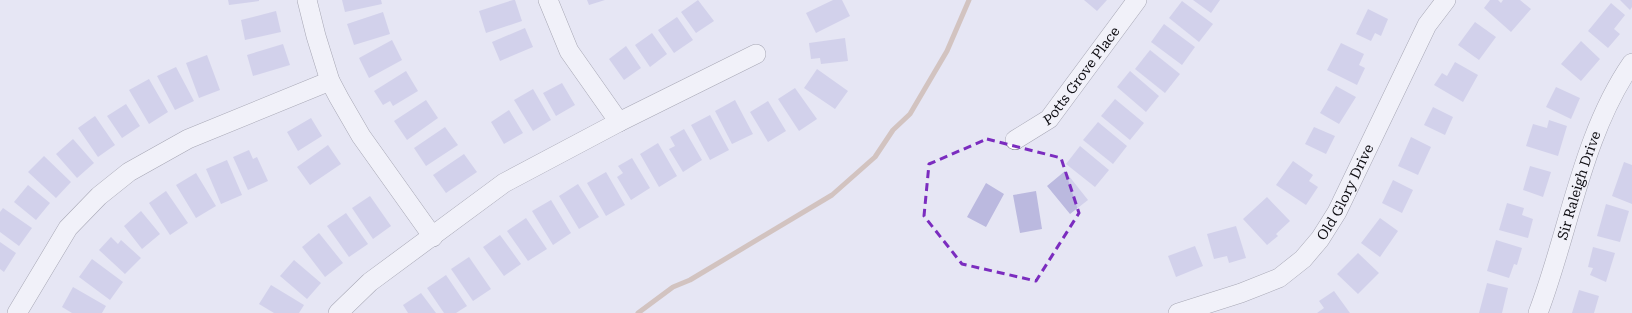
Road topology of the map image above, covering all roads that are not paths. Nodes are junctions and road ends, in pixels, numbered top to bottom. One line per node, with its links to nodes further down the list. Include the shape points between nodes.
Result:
1 (308, 0): 7 (street)
2 (548, 0): 8 (street, via 569,51)
3 (1137, 0): 9 (street, Potts Grove Place, via 1049,119)
4 (1446, 0): 13 (street, Old Glory Drive, via 1427,25 1337,212 1320,239 1303,258 1279,278)
5 (756, 54): 8 (street)
6 (1632, 63): 14 (street, Sir Raleigh Drive, via 1620,80 1600,123)
7 (330, 81): 10 (street, via 361,136); 11 (street, via 188,139 129,172 98,196 68,228)
8 (619, 122): 10 (street, via 504,183)
9 (1015, 140)
10 (433, 237): 12 (street, via 370,282)
11 (17, 313)
12 (338, 313)
13 (1178, 313)
14 (1538, 313)

